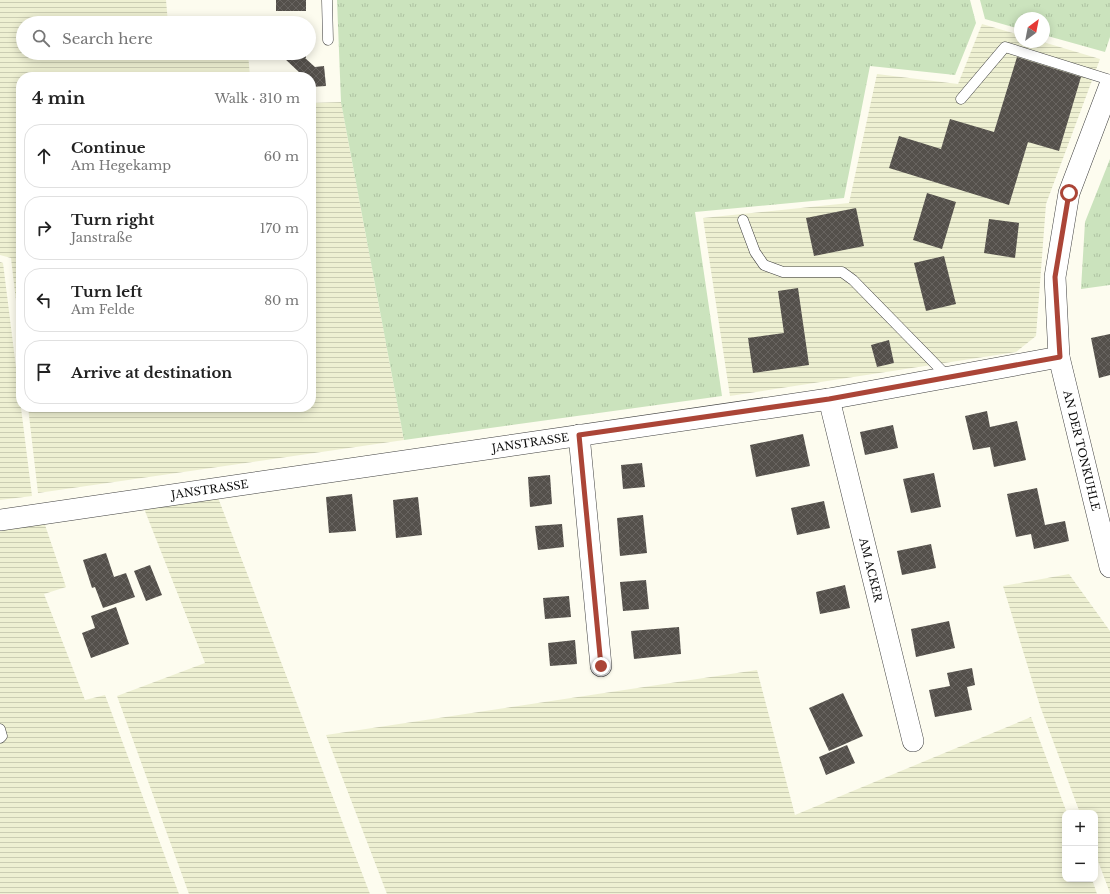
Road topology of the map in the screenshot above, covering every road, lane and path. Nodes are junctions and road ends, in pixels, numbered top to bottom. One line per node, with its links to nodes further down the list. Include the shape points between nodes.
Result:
1 (326, 0): 2 (lane)
2 (328, 40)
3 (1110, 80): 5 (lane, via 1004,47)
4 (1110, 85): 7 (street, AN DER TONKUHLE, via 1069,193 1055,277)
5 (961, 100)
6 (743, 220): 8 (lane, via 755,252 764,265 783,272 842,272 853,280)
7 (1060, 357): 8 (street, JANSTRASSE); 12 (street, AN DER TONKUHLE)
8 (948, 377): 9 (street, JANSTRASSE)
9 (829, 399): 10 (street, JANSTRASSE); 16 (street, AM ACKER)
10 (579, 435): 11 (street, JANSTRASSE); 13 (street)
11 (0, 520)
12 (1110, 567)
13 (601, 666)
14 (0, 730): 15 (lane)
15 (0, 738)
16 (913, 741)

